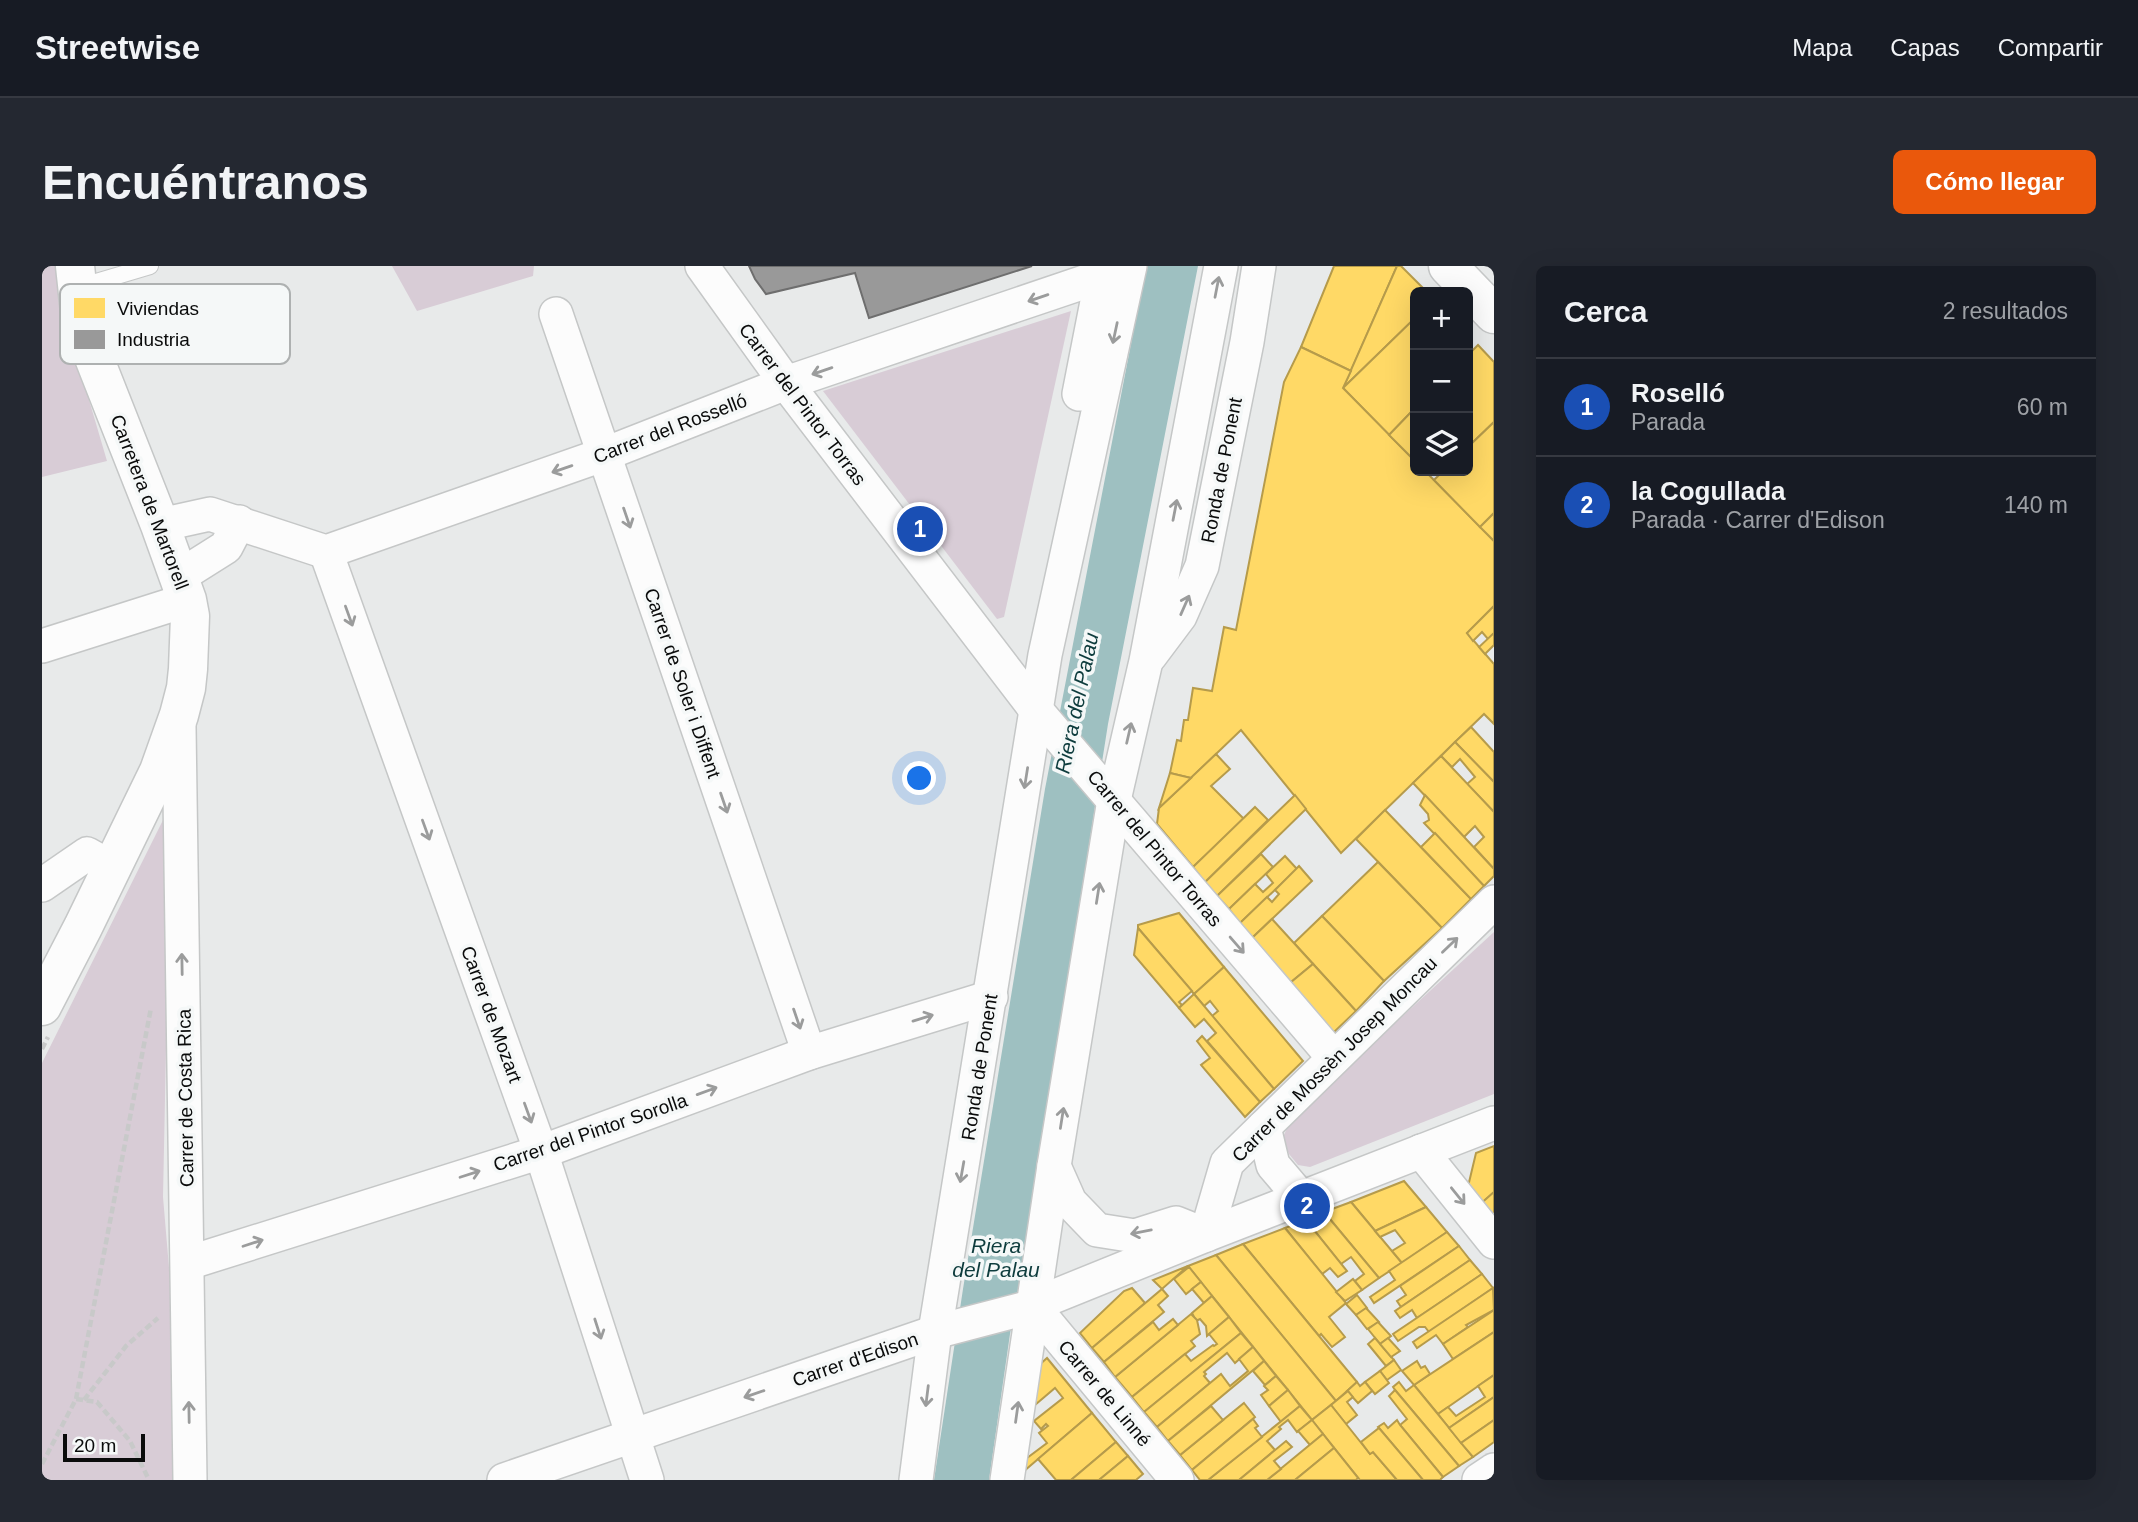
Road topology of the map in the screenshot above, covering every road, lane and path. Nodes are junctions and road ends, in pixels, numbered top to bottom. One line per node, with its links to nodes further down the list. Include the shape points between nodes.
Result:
1 (150, 266): 6 (lane)
2 (702, 266): 12 (street, Carrer del Pintor Torras)
3 (1221, 266): 19 (street, Ronda de Ponent, one-way to 3)
4 (1259, 266): 19 (street, Ronda de Ponent, one-way to 4, via 1180,616 1202,566)
5 (1448, 266): 10 (street)
6 (130, 268): 8 (lane)
7 (1112, 269): 12 (street, Carrer del Rosselló, one-way to 12); 21 (street, Ronda de Ponent, one-way to 21, via 1040,588)
8 (75, 277)
9 (556, 314): 13 (street, Carrer de Soler i Diffent)
10 (1494, 314)
11 (96, 364): 15 (street, Carretera de Martorell)
12 (786, 383): 13 (street, Carrer del Rosselló); 21 (street, Carrer del Pintor Torras)
13 (605, 454): 16 (street, Carrer del Rosselló, one-way to 16); 29 (street, Carrer de Soler i Diffent, one-way to 29)
14 (239, 522): 15 (street, via 210,514); 16 (street); 17 (street, via 226,547)
15 (160, 525): 17 (street, Carretera de Martorell)
16 (326, 552): 34 (street, Carrer de Mozart, one-way to 34)
17 (183, 588): 18 (street); 20 (street, Carretera de Martorell, via 190,616 188,669)
18 (42, 646)
19 (1146, 661): 22 (street, Ronda de Ponent, one-way to 19)
20 (179, 715): 23 (street, Carretera de Martorell, via 159,771); 39 (street, Carrer de Costa Rica, one-way to 20)
21 (1045, 720): 22 (street, Carrer del Pintor Torras); 26 (street, Ronda de Ponent, one-way to 26)
22 (1108, 793): 30 (street, Carrer del Pintor Torras, one-way to 30); 35 (street, Ronda de Ponent, one-way to 22)
23 (112, 868): 24 (street, via 87,854); 27 (street, Carretera de Martorell)
24 (42, 885)
25 (1494, 902): 30 (street, Carrer de Mossèn Josep Moncau, one-way to 25)
26 (991, 998): 29 (street, Carrer del Pintor Sorolla, one-way to 26); 42 (street, Ronda de Ponent, one-way to 42)
27 (42, 1005)
28 (151, 1006): 43 (path)
29 (808, 1054): 34 (street, Carrer del Pintor Sorolla, one-way to 29)
30 (1334, 1058): 32 (street, Carrer de Mossèn Josep Moncau)
31 (1494, 1124): 33 (street, Carrer d'Edison)
32 (1264, 1127): 36 (street, via 1273,1165); 37 (street, Carrer de Mossèn Josep Moncau, via 1227,1163)
33 (1421, 1151): 36 (street, Carrer d'Edison); 38 (street, one-way to 38)
34 (541, 1152): 39 (street, Carrer del Pintor Sorolla, one-way to 34); 45 (street, Carrer de Mozart, one-way to 45)
35 (1054, 1166): 37 (street, one-way to 35, via 1176,1223 1135,1236 1097,1230 1070,1202); 40 (street, Ronda de Ponent)
36 (1301, 1198): 37 (street, Carrer d'Edison)
37 (1206, 1235): 40 (street, Carrer d'Edison)
38 (1494, 1242)
39 (188, 1263): 49 (street, Carrer de Costa Rica, one-way to 39)
40 (1028, 1308): 42 (street, Carrer d'Edison); 53 (street, Ronda de Ponent, one-way to 40); 54 (street, Carrer de Linné)
41 (164, 1312): 44 (path, via 126,1346)
42 (943, 1329): 45 (street, Carrer d'Edison, one-way to 45); 52 (street, Ronda de Ponent, one-way to 52)
43 (76, 1399): 44 (path); 46 (path)
44 (84, 1400): 48 (path, via 97,1402 130,1441)
45 (632, 1436): 50 (street, Carrer d'Edison); 51 (street, Carrer de Mozart)
46 (42, 1464)
47 (1494, 1470): 55 (street)
48 (149, 1480)
49 (190, 1480)
50 (504, 1480)
51 (648, 1480)
52 (916, 1480)
53 (1007, 1480)
54 (1177, 1480)
55 (1479, 1480)

